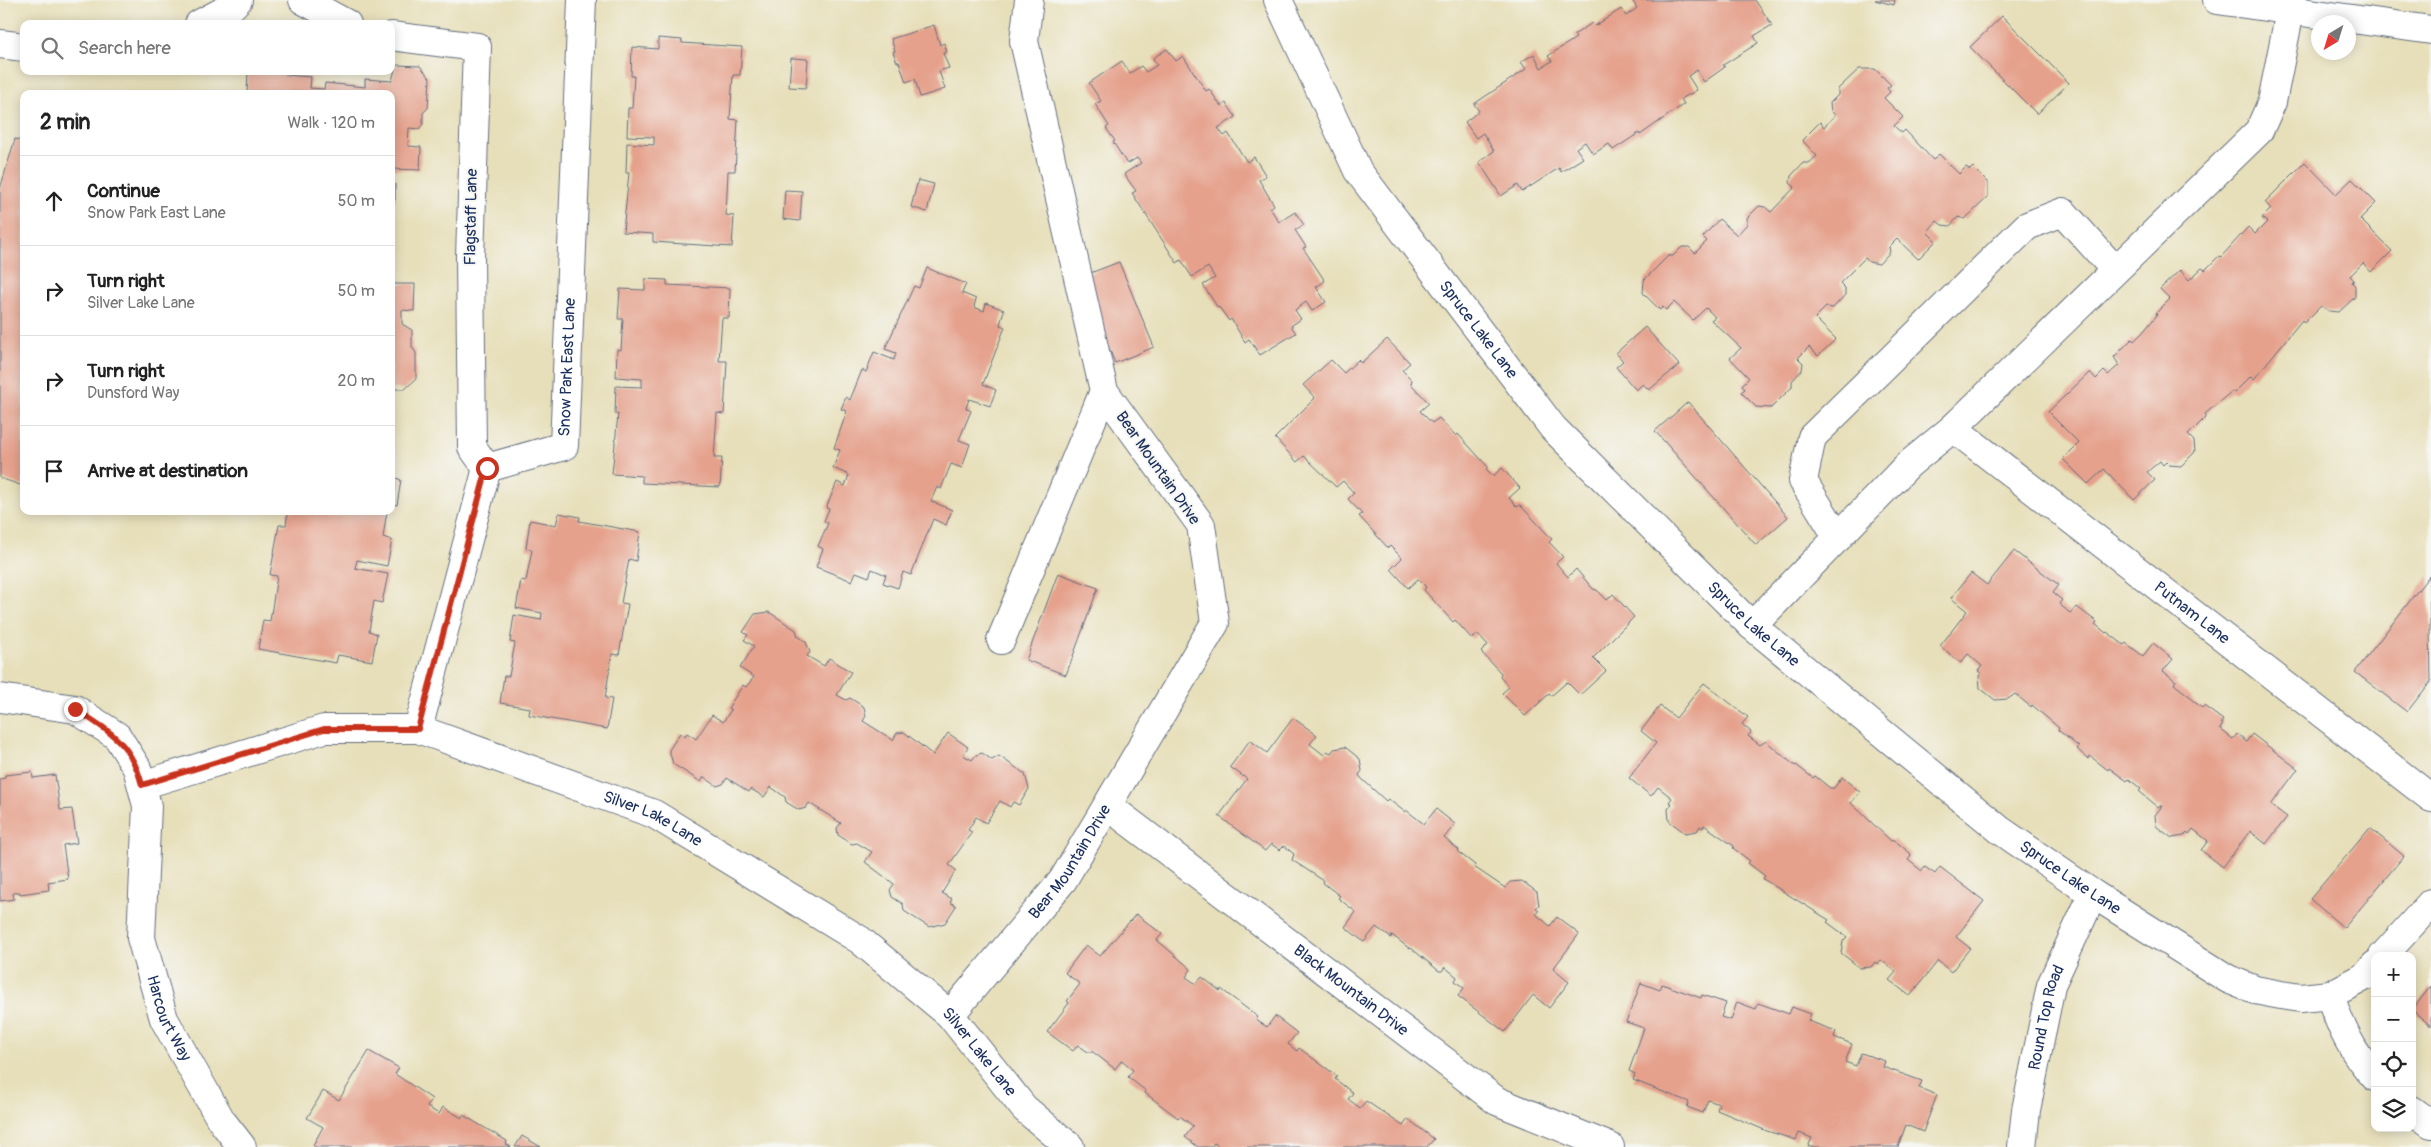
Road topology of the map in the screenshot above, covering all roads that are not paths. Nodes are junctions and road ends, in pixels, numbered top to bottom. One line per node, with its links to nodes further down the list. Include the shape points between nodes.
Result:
1 (238, 0): 8 (street)
2 (303, 0): 9 (street)
3 (582, 0): 17 (street, Snow Park East Lane, via 564,446)
4 (1029, 0): 15 (street, Bear Mountain Drive, via 1024,41)
5 (1278, 0): 19 (street, Spruce Lake Lane, via 1358,171 1553,428)
6 (2217, 0): 7 (street)
7 (2290, 10): 10 (street); 14 (street, via 2272,102 2259,131)
8 (207, 20)
9 (340, 20)
10 (2431, 30)
11 (395, 37): 17 (street, Flagstaff Lane, via 476,47 470,257 472,447)
12 (0, 44): 13 (street)
13 (20, 46)
14 (2115, 270): 16 (street); 18 (street, via 2063,212 2027,226 1812,436 1803,481)
15 (1104, 391): 20 (street); 25 (street, Bear Mountain Drive, via 1201,525 1215,623)
16 (1953, 428): 18 (street, via 1908,465); 24 (street, Putnam Lane)
17 (487, 468): 22 (street)
18 (1838, 538): 19 (street)
19 (1752, 626): 26 (street, Spruce Lake Lane, via 2000,830)
20 (1002, 640)
21 (0, 698): 23 (street, Harcourt Way, via 75,709 117,736 137,768)
22 (418, 729): 23 (street, Silver Lake Lane, via 324,729); 31 (street, Silver Lake Lane, via 654,814 860,940)
23 (142, 785): 35 (street, Harcourt Way, via 147,806 141,938 164,1019 221,1120)
24 (2431, 798)
25 (1108, 806): 31 (street, Bear Mountain Drive, via 1063,880); 37 (street, Black Mountain Drive, via 1497,1100)
26 (2093, 894): 30 (street, Spruce Lake Lane, via 2228,979 2255,990 2301,998); 38 (street, Round Top Road, via 2051,985 2026,1110)
27 (2431, 903): 28 (street)
28 (2387, 952)
29 (2371, 969): 30 (street, via 2364,977)
30 (2330, 995): 32 (street, via 2354,1052)
31 (950, 1015): 36 (street, Silver Lake Lane, via 1024,1108)
32 (2371, 1072)
33 (2416, 1113): 34 (street)
34 (2431, 1124)
35 (242, 1147)
36 (1070, 1147)
37 (1610, 1147)
38 (2022, 1147)

